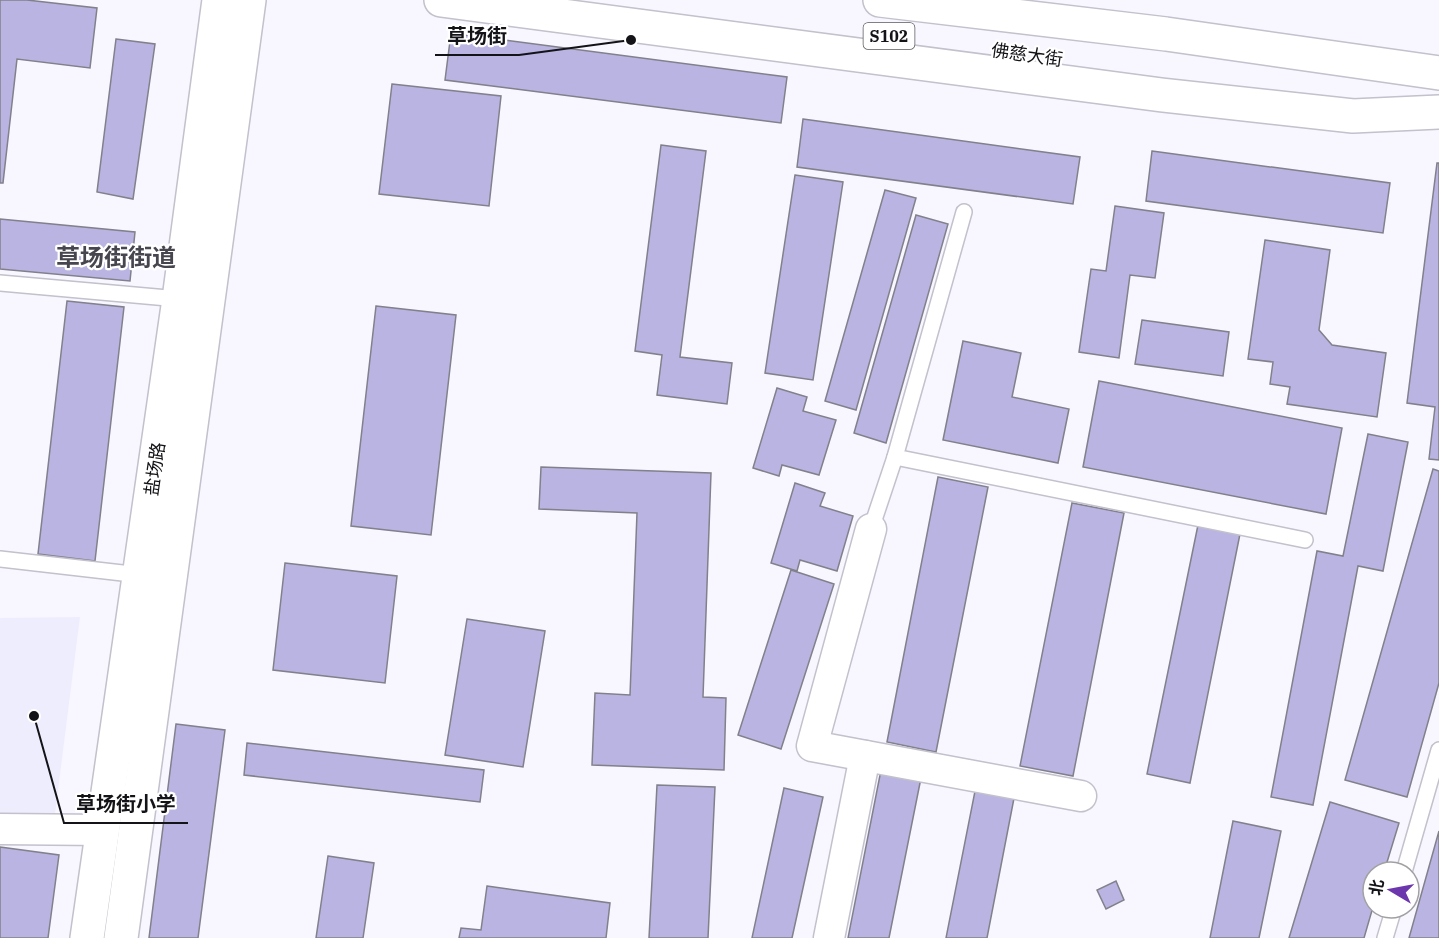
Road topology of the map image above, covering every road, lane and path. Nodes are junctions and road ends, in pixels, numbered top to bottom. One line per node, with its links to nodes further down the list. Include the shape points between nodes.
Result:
1 (219, 0): 11 (main road, 盐场路)
2 (249, 0): 25 (main road, 盐场路)
3 (441, 0): 8 (main road, via 1162,95 1353,116)
4 (614, 0): 8 (main road, 佛慈大街 / S102)
5 (880, 0): 7 (main road, 佛慈大街 / S102)
6 (1067, 0): 7 (main road, via 1371,46)
7 (1439, 72)
8 (1439, 111)
9 (964, 212): 12 (lane)
10 (0, 283): 11 (lane)
11 (179, 299): 16 (main road, 盐场路)
12 (895, 457): 13 (lane); 14 (lane)
13 (871, 529): 18 (street, via 813,746)
14 (1305, 540)
15 (0, 559): 16 (lane)
16 (140, 575): 21 (main road, 盐场路)
17 (1439, 750): 22 (lane)
18 (865, 756): 19 (street); 26 (street)
19 (1081, 796)
20 (0, 829): 21 (street)
21 (103, 830): 24 (main road, 盐场路)
22 (1407, 860)
23 (1390, 920): 27 (lane)
24 (87, 938)
25 (121, 938)
26 (829, 938)
27 (1385, 938)

